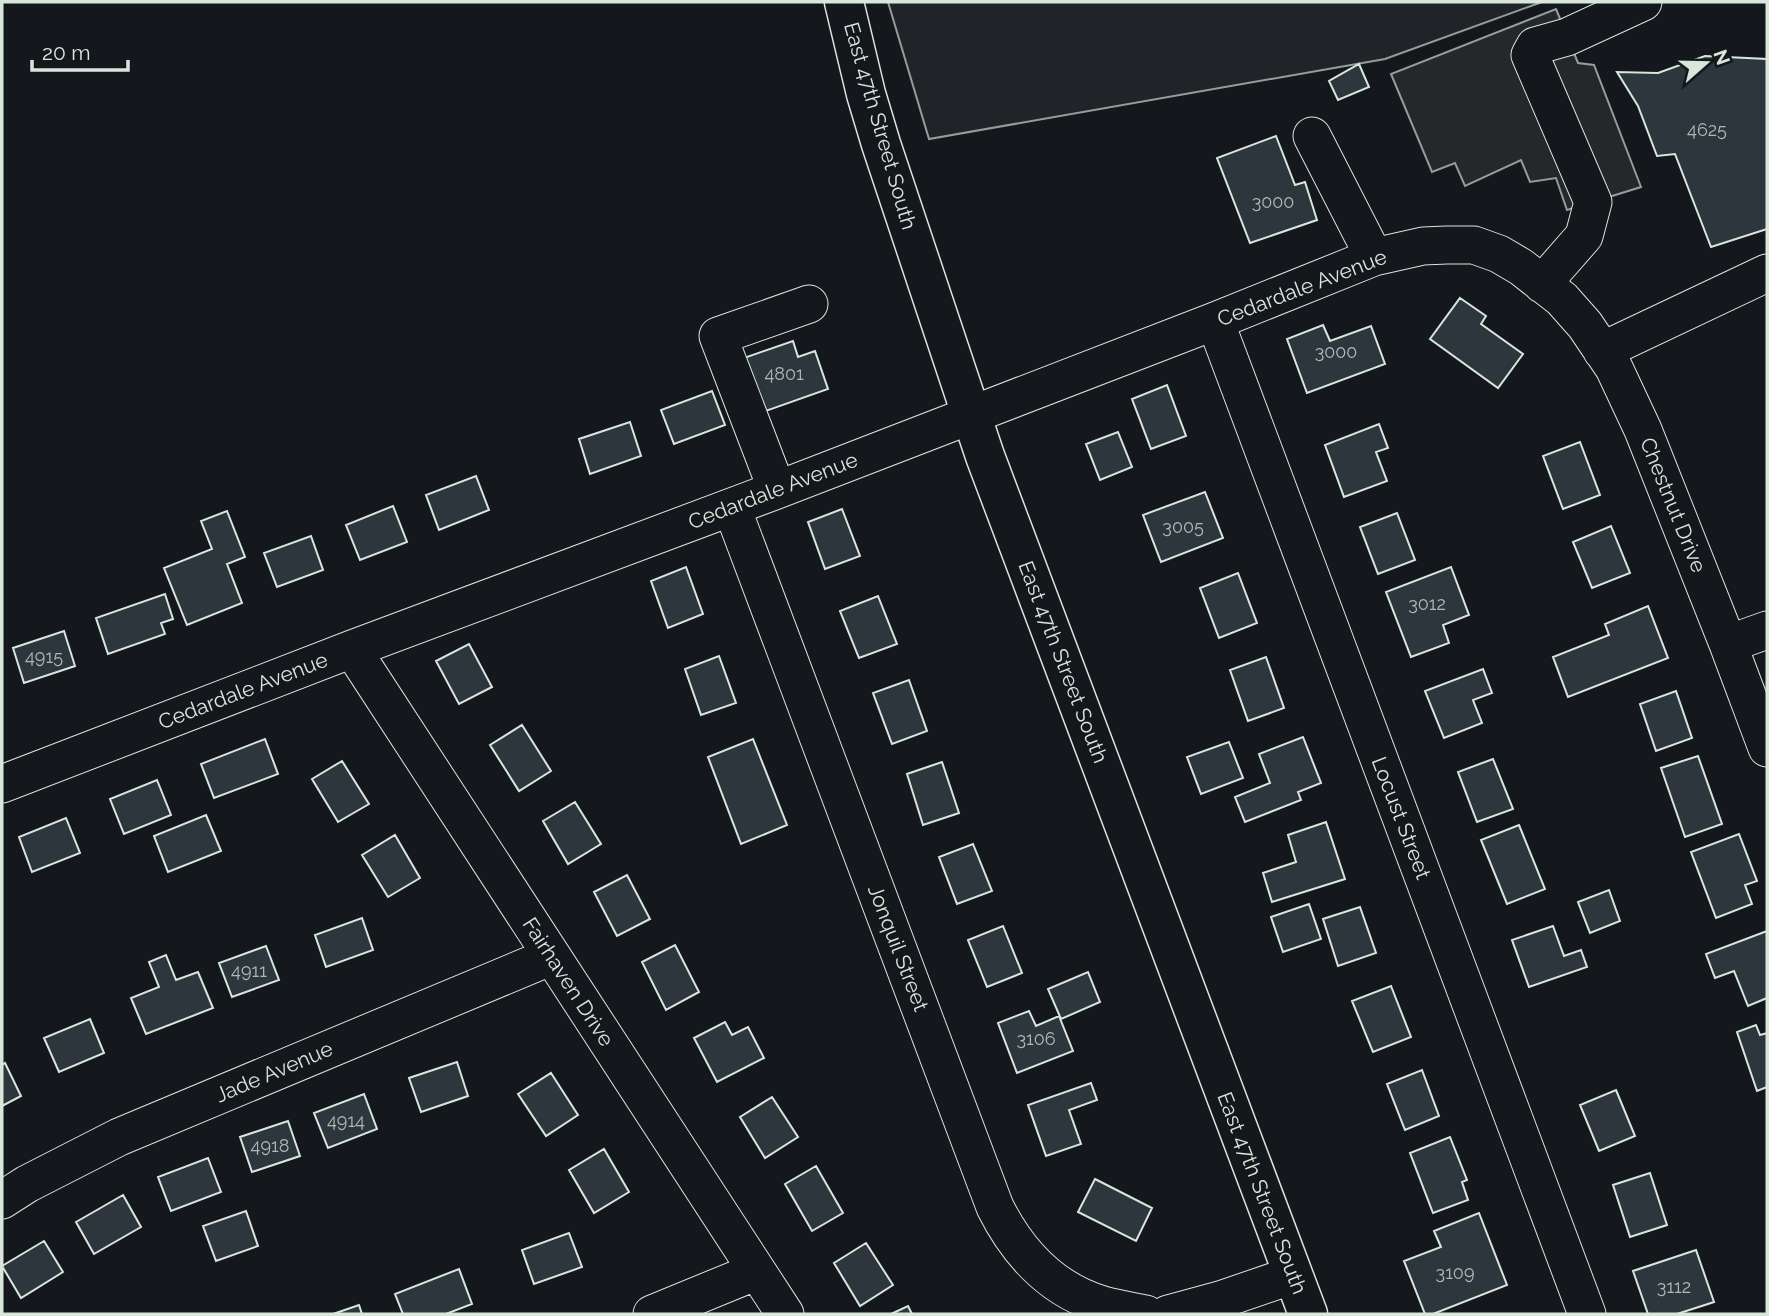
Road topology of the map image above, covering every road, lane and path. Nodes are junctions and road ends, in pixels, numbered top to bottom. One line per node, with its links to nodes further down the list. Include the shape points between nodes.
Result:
1 (844, 2): 10 (main road, East 47th Street South, via 881,144)
2 (1643, 2): 6 (street, via 1567,37 1535,46 1530,55 1593,202 1584,236)
3 (1312, 136): 4 (street)
4 (1374, 257): 6 (street, Cedardale Avenue, via 1423,246 1474,245 1499,254); 8 (street, Cedardale Avenue)
5 (1767, 273): 9 (street)
6 (1542, 284): 9 (street, Chestnut Drive, via 1578,316)
7 (809, 304): 11 (street, via 718,336)
8 (1214, 321): 10 (street, Cedardale Avenue); 28 (street, Locust Street)
9 (1602, 351): 14 (street, Chestnut Drive, via 1643,430)
10 (971, 415): 11 (street, Cedardale Avenue); 21 (main road, East 47th Street South)
11 (777, 490): 12 (street, Cedardale Avenue)
12 (732, 508): 15 (street, Cedardale Avenue); 23 (street, Jonquil Street, via 1005,1226 1042,1272 1074,1294)
13 (1767, 630): 14 (street)
14 (1728, 644): 16 (street, Chestnut Drive)
15 (352, 649): 17 (street, Cedardale Avenue); 18 (street, Fairhaven Drive)
16 (1767, 748)
17 (2, 784)
18 (552, 956): 19 (street, Jade Avenue, via 119,1137); 20 (street, Fairhaven Drive)
19 (2, 1199)
20 (757, 1271): 24 (street); 25 (street, Fairhaven Drive)
21 (1293, 1275): 22 (street); 27 (main road, East 47th Street South)
22 (1216, 1308): 26 (street)
23 (1133, 1313)
24 (652, 1314)
25 (785, 1314)
26 (1168, 1314)
27 (1308, 1314)
28 (1587, 1314)

